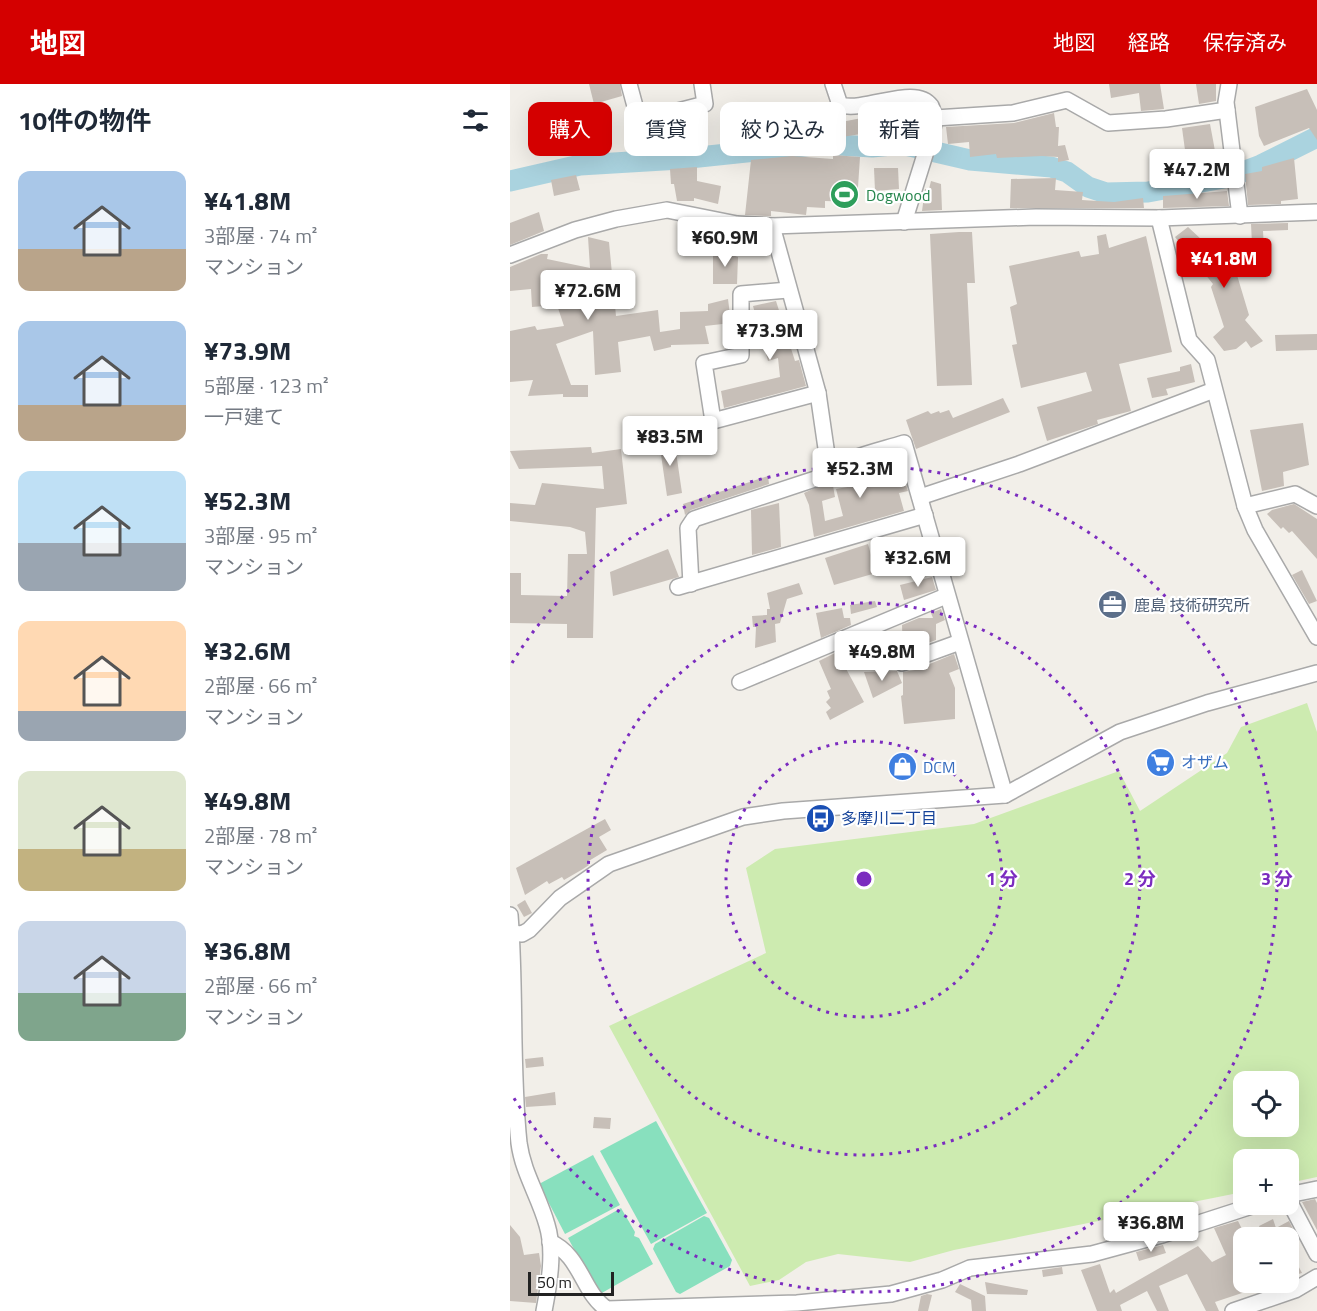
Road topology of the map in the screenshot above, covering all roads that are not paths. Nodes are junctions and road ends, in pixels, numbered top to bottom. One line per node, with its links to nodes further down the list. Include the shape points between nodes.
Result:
1 (629, 84): 2 (street, via 639,121 705,104)
2 (702, 84)
3 (833, 84): 7 (street, via 840,105)
4 (1229, 84): 8 (street)
5 (873, 102): 6 (street, via 904,91 919,93)
6 (928, 102)
7 (858, 105)
8 (1227, 110): 9 (street, via 1108,123 1067,100 1013,113); 12 (street)
9 (942, 118)
10 (925, 156): 14 (street)
11 (1317, 212): 12 (street)
12 (1240, 216): 13 (street)
13 (1159, 218): 14 (street); 18 (street, via 1189,340 1207,360)
14 (904, 222): 15 (street)
15 (772, 226): 16 (street, via 737,224 667,210 575,230); 17 (street)
16 (510, 255)
17 (788, 290): 19 (street); 19 (street, via 741,294 741,355 704,363 713,421)
18 (1214, 390): 21 (street); 22 (street)
19 (818, 393): 20 (street)
20 (828, 469): 21 (street, via 904,443); 24 (street, via 818,478 694,519 688,528 684,586)
21 (920, 497): 24 (street)
22 (1245, 506): 23 (street, via 1295,494); 26 (street, via 1275,567)
23 (1317, 506)
24 (925, 515): 25 (street)
25 (946, 596): 27 (street); 30 (street)
26 (1317, 637)
27 (960, 642): 28 (street); 31 (street)
28 (902, 663)
29 (1317, 673): 31 (street, via 1120,732)
30 (740, 682)
31 (1005, 795): 33 (street, via 743,817 609,864 560,898 529,930)
32 (510, 915): 33 (street)
33 (511, 933): 38 (street, via 512,1030 521,1156 548,1226)
34 (1317, 1189): 35 (street)
35 (1299, 1193)
36 (1233, 1212): 38 (street, via 1092,1254 970,1268 891,1294 797,1303 607,1309 579,1268 559,1246)
37 (1296, 1215): 39 (street)
38 (550, 1242): 41 (street)
39 (1317, 1254)
40 (1317, 1277): 42 (street, via 1295,1290)
41 (544, 1311)
42 (1233, 1311)

